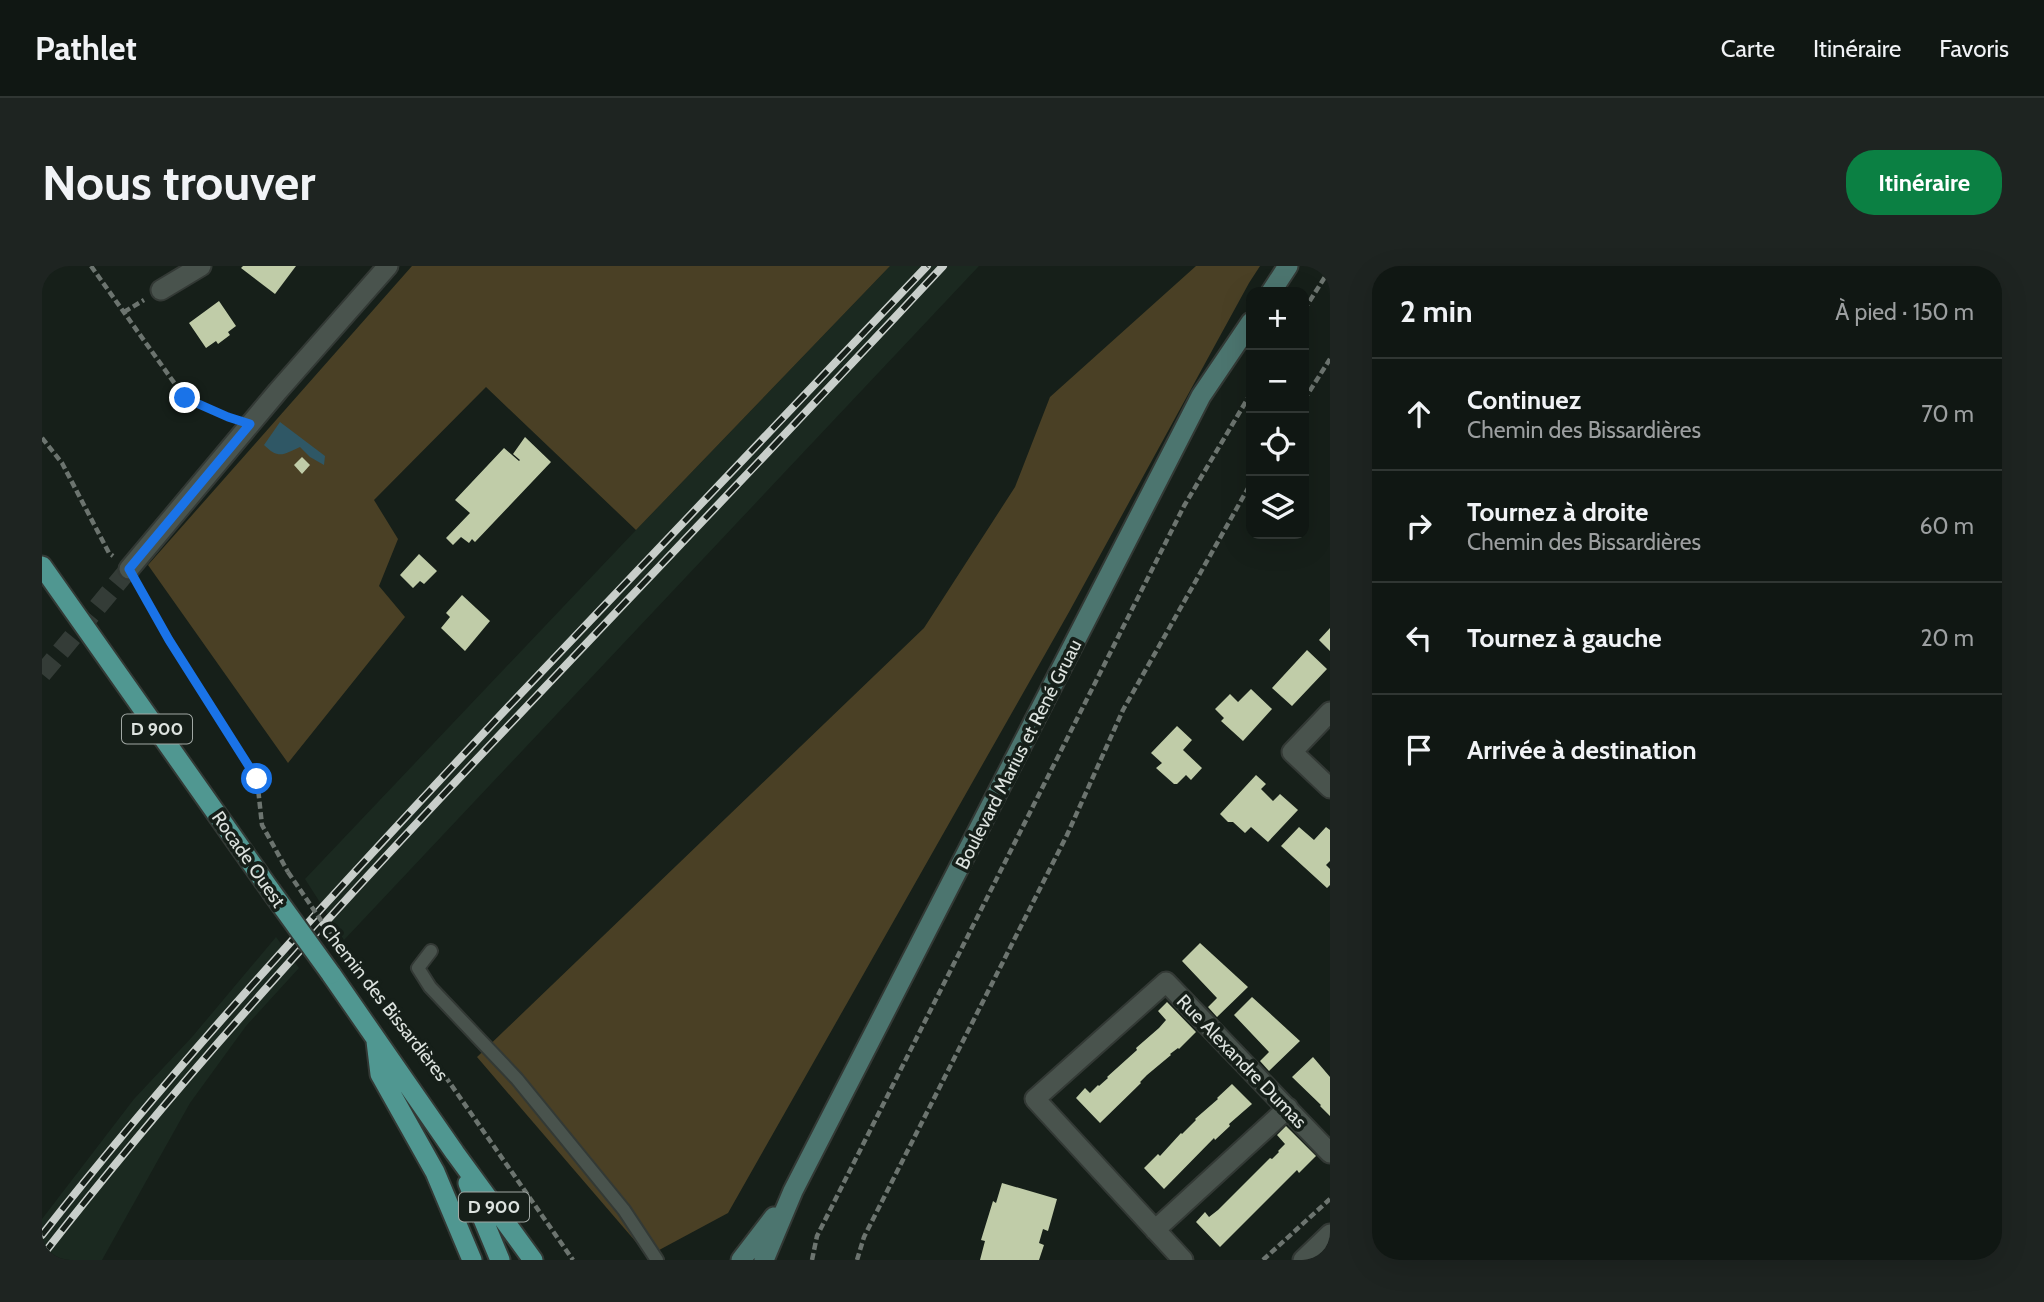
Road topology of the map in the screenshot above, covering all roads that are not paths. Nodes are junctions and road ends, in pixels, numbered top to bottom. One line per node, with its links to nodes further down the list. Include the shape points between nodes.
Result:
1 (201, 266): 5 (street)
2 (388, 266): 8 (street)
3 (1288, 266): 4 (main road)
4 (1274, 287)
5 (162, 290)
6 (1246, 330): 16 (main road, Boulevard Marius et René Gruau, via 1202,396)
7 (42, 566): 12 (main road, Rocade Ouest / D 900, bridge)
8 (129, 569)
9 (1330, 712): 10 (street, via 1292,752)
10 (1330, 788)
11 (431, 951): 22 (lane, via 418,968 430,987 517,1079 624,1210)
12 (375, 1037): 14 (main road, Rocade Ouest / D 900); 19 (main road, via 380,1073 435,1172)
13 (1287, 1108): 15 (street, Rue Alexandre Dumas); 17 (street); 17 (street, Rue Alexandre Dumas, via 1166,982 1035,1099)
14 (456, 1153): 20 (main road, Rocade Ouest / D 900); 21 (main road, Rocade Ouest / D 900)
15 (1330, 1153)
16 (793, 1191): 23 (main road, Boulevard Marius et René Gruau); 24 (main road, Boulevard Marius et René Gruau)
17 (1155, 1230): 25 (street, Rue Alexandre Dumas)
18 (1330, 1234): 26 (street)
19 (472, 1260)
20 (500, 1260)
21 (533, 1260)
22 (657, 1260)
23 (741, 1260)
24 (764, 1260)
25 (1183, 1260)
26 (1303, 1260)

